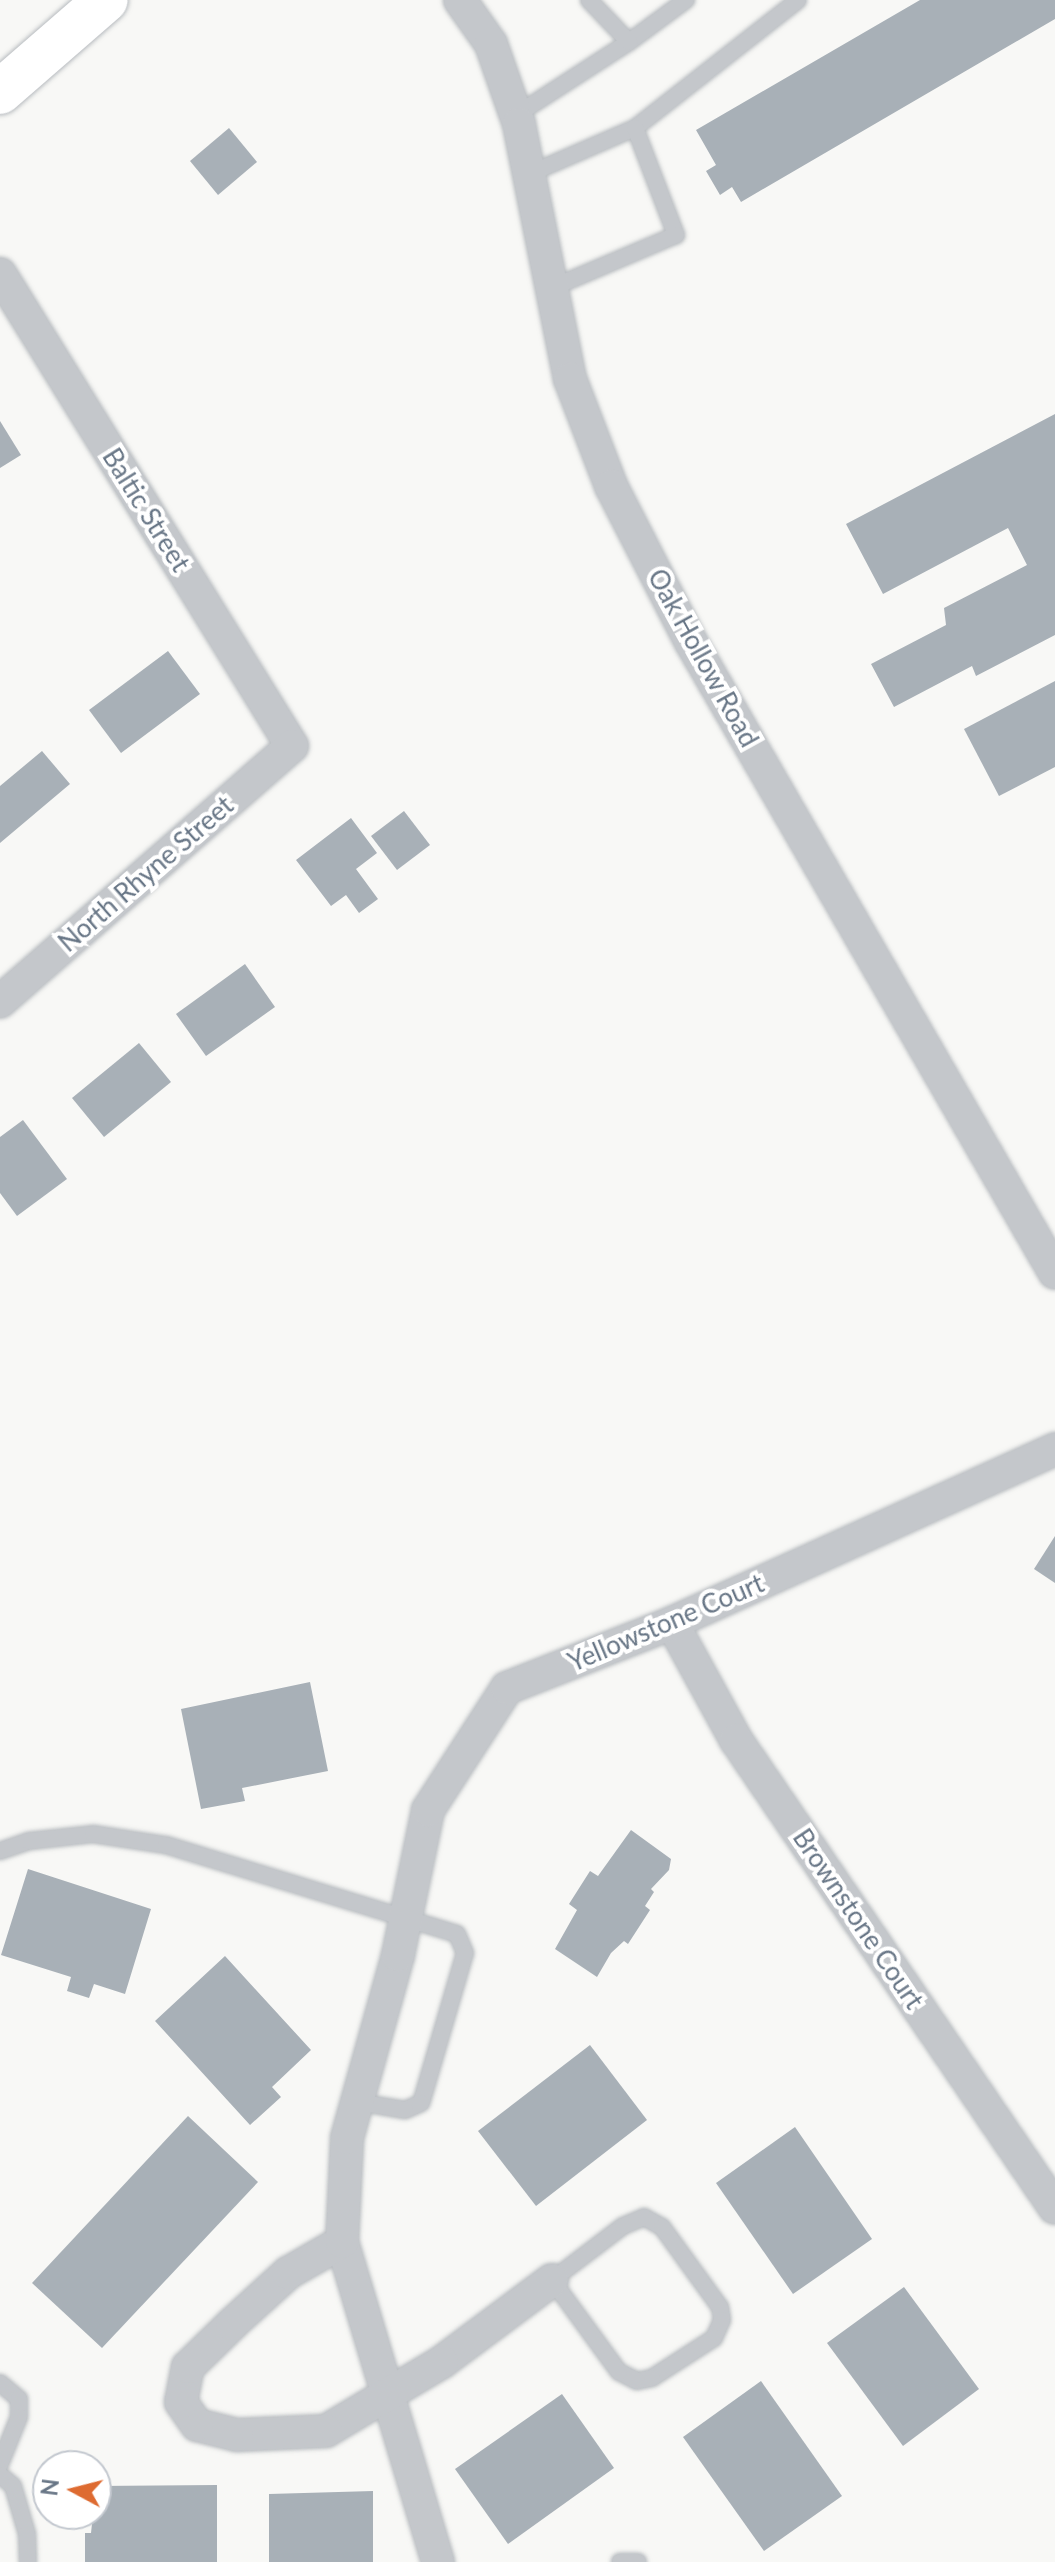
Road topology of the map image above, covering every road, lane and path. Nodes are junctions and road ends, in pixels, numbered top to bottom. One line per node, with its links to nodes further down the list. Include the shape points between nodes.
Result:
1 (106, 0): 7 (main road)
2 (460, 0): 8 (street, Oak Hollow Road, via 491,44)
3 (589, 0): 6 (lane)
4 (686, 0): 6 (lane)
5 (798, 0): 9 (lane)
6 (629, 42): 8 (lane)
7 (0, 92)
8 (516, 115): 10 (street, Oak Hollow Road)
9 (635, 128): 10 (lane); 12 (lane, via 676,235)
10 (529, 174): 12 (street, Oak Hollow Road)
11 (0, 274): 13 (street, Baltic Street)
12 (552, 288): 15 (street, Oak Hollow Road, via 570,379 618,500 691,642)
13 (292, 746): 14 (street, North Rhyne Street)
14 (0, 1002)
15 (1055, 1273)
16 (1055, 1449): 17 (street, Yellowstone Court)
17 (672, 1623): 19 (street, Yellowstone Court, via 507,1688 428,1810); 21 (street, Brownstone Court, via 736,1740)
18 (0, 1851): 19 (lane, via 29,1841 93,1834 166,1845)
19 (402, 1916): 20 (street, Yellowstone Court, via 398,1955); 20 (lane, via 457,1934 465,1953 421,2103 405,2110)
20 (357, 2102): 22 (street, Yellowstone Court, via 347,2138)
21 (1055, 2208)
22 (342, 2242): 25 (street, Yellowstone Court); 25 (street, via 288,2273 188,2367 181,2402 197,2425 237,2435 290,2434 326,2431)
23 (552, 2280): 23 (lane, via 619,2372 637,2381 652,2378 714,2338 722,2320 720,2307 662,2227 644,2217 623,2226); 25 (street, via 442,2362)
24 (0, 2383): 26 (lane, via 19,2399 19,2417)
25 (387, 2395): 29 (street, Yellowstone Court)
26 (0, 2464)
27 (0, 2475): 28 (lane, via 13,2486 27,2534)
28 (28, 2562)
29 (438, 2562)
30 (620, 2562): 31 (lane)
31 (638, 2562)

